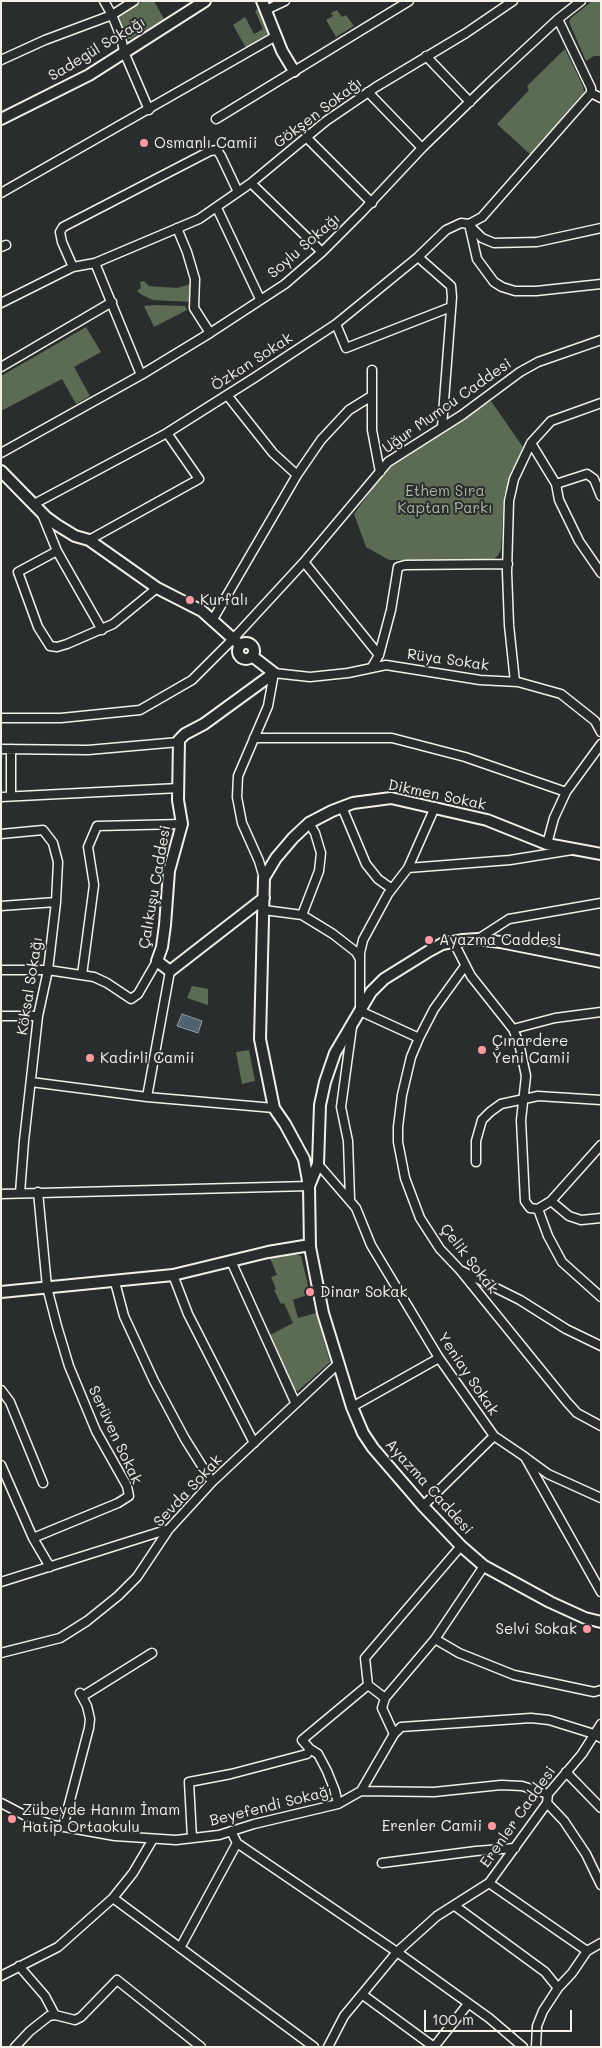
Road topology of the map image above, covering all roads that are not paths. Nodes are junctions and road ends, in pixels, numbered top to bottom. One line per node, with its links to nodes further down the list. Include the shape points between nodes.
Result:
1 (104, 1): 9 (street)
2 (134, 1): 9 (street)
3 (206, 1): 12 (street, Sadegül Sokağı)
4 (284, 1): 8 (street)
5 (409, 1): 15 (street)
6 (581, 1): 10 (street, Soylu Sokağı)
7 (512, 2): 13 (street, Gökşen Sokağı)
8 (264, 6): 11 (street)
9 (112, 15): 12 (street); 14 (street)
10 (558, 19): 17 (street); 19 (street, Soylu Sokağı)
11 (276, 36): 15 (street); 20 (street)
12 (124, 52): 20 (street); 21 (street, Sadegül Sokağı, via 89,75)
13 (426, 56): 16 (street, Gökşen Sokağı); 19 (street)
14 (1, 60)
15 (294, 71): 22 (street)
16 (368, 92): 23 (street, Gökşen Sokağı); 24 (street)
17 (591, 93): 18 (street); 30 (street, Özkan Sokak, via 482,217)
18 (601, 98)
19 (470, 102): 24 (street, Soylu Sokağı)
20 (149, 110): 27 (street)
21 (1, 119)
22 (216, 119)
23 (307, 138): 25 (street, Gökşen Sokağı); 28 (street)
24 (422, 148): 28 (street, Soylu Sokağı)
25 (251, 183): 26 (street, Gökşen Sokağı); 33 (street)
26 (238, 192): 29 (street, Gökşen Sokağı); 36 (street, via 217,150 210,151 63,227 60,232 62,242)
27 (1, 193)
28 (372, 203): 33 (street, Soylu Sokağı)
29 (216, 208): 31 (street, Gökşen Sokağı); 38 (street)
30 (469, 224): 32 (street, via 482,238 494,242 538,242); 34 (street, Özkan Sokak, via 453,225); 37 (street, via 477,259 494,282 502,287 514,291 536,291)
31 (177, 228): 35 (street, Gökşen Sokağı); 43 (street, via 195,278 194,308)
32 (601, 228)
33 (322, 252): 38 (street, Soylu Sokağı, via 285,284)
34 (418, 257): 41 (street, via 451,286); 42 (street, Özkan Sokak)
35 (95, 263): 36 (street, Gökşen Sokağı); 39 (street)
36 (73, 267): 40 (street, Gökşen Sokağı)
37 (601, 284)
38 (260, 299): 43 (street, Soylu Sokağı)
39 (112, 302): 45 (street); 47 (street)
40 (1, 303)
41 (451, 307): 42 (street, via 346,348); 51 (street)
42 (336, 324): 48 (street, Özkan Sokak)
43 (210, 333): 47 (street, Soylu Sokağı)
44 (601, 340): 51 (street, Uğur Mumcu Caddesi, via 538,362)
45 (1, 367)
46 (372, 370): 49 (street)
47 (141, 375): 54 (street, Soylu Sokağı)
48 (227, 394): 52 (street, Özkan Sokak); 56 (street, via 273,453)
49 (370, 397): 55 (street); 56 (street, via 337,421)
50 (601, 403): 53 (street, via 551,421)
51 (442, 427): 55 (street, Uğur Mumcu Caddesi, via 388,462)
52 (167, 433): 60 (street, Özkan Sokak); 62 (street, via 199,479)
53 (531, 443): 58 (street); 65 (street, via 514,480 509,501)
54 (1, 453)
55 (380, 472): 64 (street, Uğur Mumcu Caddesi)
56 (297, 475): 68 (street)
57 (3, 478): 60 (street)
58 (556, 484): 59 (street, via 587,474 594,479); 66 (street, via 579,542)
59 (601, 496)
60 (34, 504): 61 (street)
61 (42, 512): 62 (street, via 56,525); 63 (street)
62 (89, 540): 67 (street)
63 (57, 551): 69 (street); 69 (street, via 18,572 45,640 50,646 57,646)
64 (304, 562): 70 (street, Uğur Mumcu Caddesi); 71 (street)
65 (508, 564): 71 (street, via 405,564 398,567 392,610); 74 (street, via 509,625)
66 (601, 573)
67 (157, 588): 68 (street, via 202,611); 69 (street)
68 (212, 620): 70 (street)
69 (102, 630)
70 (236, 642): 73 (street, via 240,658 245,660 252,656); 75 (street, Uğur Mumcu Caddesi, via 192,680 140,710 61,718)
71 (379, 655): 72 (street)
72 (372, 667): 73 (street, Rüya Sokak, via 310,677); 74 (street, Rüya Sokak, via 386,665 480,680)
73 (274, 673): 77 (street, via 268,706); 78 (street, via 185,734)
74 (515, 682): 76 (street, Rüya Sokak, via 562,694 595,721)
75 (1, 718)
76 (601, 732)
77 (254, 738): 83 (street, via 392,738 466,757); 95 (street, via 238,776 236,796 242,823)
78 (179, 742): 81 (street, via 88,750); 82 (street, Çalıkuşu Caddesi)
79 (601, 744): 83 (street)
80 (1, 749): 81 (street)
81 (11, 749): 85 (street)
82 (179, 788): 85 (street); 89 (street, Çalıkuşu Caddesi)
83 (566, 792): 91 (street)
84 (1, 796): 85 (street)
85 (12, 796)
86 (342, 807): 87 (street, Dikmen Sokak, via 391,798); 88 (street, Dikmen Sokak); 96 (street, via 366,864)
87 (435, 807): 91 (street, Dikmen Sokak, via 487,820); 94 (street)
88 (309, 823): 95 (street, Dikmen Sokak, via 287,844); 102 (street, via 321,853 319,871)
89 (182, 824): 106 (street, Çalıkuşu Caddesi, via 169,872 164,932); 112 (street, via 96,826 88,847 94,885)
90 (1, 834): 98 (street, Köksal Sokağı, via 35,829 48,834 58,862)
91 (547, 844): 92 (street, Dikmen Sokak)
92 (574, 850): 93 (street, Dikmen Sokak); 94 (street, via 510,860)
93 (601, 854)
94 (408, 868): 96 (street)
95 (264, 878): 97 (street)
96 (392, 890): 105 (street, via 362,940)
97 (264, 898): 101 (street); 111 (street)
98 (56, 902): 100 (street); 110 (street, Köksal Sokağı)
99 (601, 903): 103 (street, via 508,919)
100 (1, 906)
101 (264, 910): 102 (street); 124 (street, via 260,1039)
102 (302, 916): 105 (street, via 333,934)
103 (478, 939): 104 (street, Ayazma Caddesi); 107 (street, Ayazma Caddesi)
104 (453, 941): 108 (street); 113 (street, Ayazma Caddesi, via 392,973 372,992)
105 (360, 959): 113 (street)
106 (157, 961): 111 (street, Çalıkuşu Caddesi); 112 (street, via 138,994 131,999 107,983)
107 (601, 962)
108 (465, 966): 118 (street); 119 (street, Çelik Sokak, via 443,994)
109 (1, 970): 110 (street)
110 (48, 970): 112 (street); 116 (street, Köksal Sokağı)
111 (170, 972): 121 (street)
112 (82, 975)
113 (360, 1011): 117 (street, Ayazma Caddesi); 119 (street)
114 (601, 1012): 118 (street)
115 (1, 1016): 116 (street)
116 (38, 1016): 120 (street, Köksal Sokağı)
117 (352, 1022): 127 (street, Ayazma Caddesi, via 335,1053 325,1082 320,1106); 132 (street, via 341,1107 348,1141)
118 (513, 1028): 122 (street, via 524,1060)
119 (419, 1038): 138 (street, Çelik Sokak, via 399,1112 401,1162 420,1218 440,1249)
120 (31, 1082): 121 (street); 130 (street, Köksal Sokağı)
121 (146, 1097): 124 (street)
122 (523, 1099): 123 (street, via 548,1096); 126 (street, via 501,1104 485,1116 476,1142); 134 (street, via 521,1126 525,1202 530,1208)
123 (601, 1100)
124 (274, 1108): 128 (street, via 304,1159)
125 (601, 1145): 133 (street)
126 (476, 1162)
127 (318, 1164): 128 (street, Ayazma Caddesi); 132 (street, Yeniay Sokak)
128 (309, 1186): 129 (street); 136 (street, Ayazma Caddesi)
129 (38, 1192): 130 (street); 141 (street)
130 (20, 1193): 131 (street)
131 (1, 1194)
132 (350, 1198): 145 (street, Yeniay Sokak, via 371,1244)
133 (551, 1202): 134 (street); 135 (street, via 569,1216 581,1220)
134 (538, 1209): 143 (street, via 562,1262)
135 (601, 1218)
136 (310, 1245): 137 (street); 146 (street, Ayazma Caddesi, via 323,1313)
137 (231, 1261): 139 (street); 148 (street)
138 (460, 1270): 144 (street); 150 (street, Çelik Sokak, via 566,1402 577,1413)
139 (173, 1275): 140 (street); 152 (street, via 188,1314)
140 (115, 1282): 141 (street); 155 (street, via 124,1316 154,1381)
141 (47, 1287): 142 (street); 160 (street, Serüven Sokak, via 69,1366 96,1431 127,1486 129,1496)
142 (1, 1292)
143 (601, 1297)
144 (601, 1346)
145 (439, 1358): 149 (street); 151 (street, Yeniay Sokak)
146 (339, 1363): 148 (street, Sevda Sokak); 149 (street, Ayazma Caddesi)
147 (1, 1390): 156 (street, via 10,1402)
148 (295, 1402): 152 (street, Sevda Sokak)
149 (352, 1407): 158 (street, Ayazma Caddesi, via 373,1448)
150 (601, 1426)
151 (494, 1436): 153 (street, Yeniay Sokak); 158 (street)
152 (254, 1444): 155 (street, Sevda Sokak)
153 (525, 1457): 157 (street, via 548,1474); 165 (street, Yeniay Sokak)
154 (1, 1465): 160 (street)
155 (212, 1482): 159 (street, Sevda Sokak)
156 (43, 1483)
157 (601, 1498)
158 (423, 1506): 161 (street, Ayazma Caddesi)
159 (169, 1528): 163 (street); 168 (street, Sevda Sokak, via 137,1577 87,1620 60,1638)
160 (33, 1538): 163 (street)
161 (461, 1546): 162 (street, Ayazma Caddesi); 170 (street, via 365,1658)
162 (484, 1566): 166 (street, Ayazma Caddesi, via 550,1602); 167 (street)
163 (50, 1567): 164 (street)
164 (1, 1582)
165 (601, 1592)
166 (601, 1622)
167 (435, 1639): 171 (street, via 458,1653 514,1675 585,1690); 172 (street)
168 (1, 1653)
169 (152, 1653): 184 (street, via 82,1695 90,1719 89,1728)
170 (368, 1685): 172 (street); 176 (street, via 302,1740)
171 (601, 1690)
172 (385, 1698): 174 (street, via 382,1708)
173 (601, 1724): 175 (street, Erenler Caddesi)
174 (394, 1734): 175 (street, via 401,1727 531,1718 549,1720); 178 (street)
175 (598, 1736): 177 (street, Erenler Caddesi)
176 (310, 1749): 182 (street, via 318,1754 327,1771); 186 (street, via 307,1754 189,1782)
177 (566, 1772): 179 (street, Erenler Caddesi); 183 (street)
178 (361, 1791): 179 (street, via 434,1792 501,1785 522,1786); 182 (street, Beyefendi Sokağı)
179 (548, 1794): 181 (street, Erenler Caddesi)
180 (1, 1803): 184 (street, Beyefendi Sokağı, via 24,1815)
181 (547, 1803): 189 (street, Erenler Caddesi); 192 (street, via 564,1821 586,1854)
182 (338, 1804): 185 (street, Beyefendi Sokağı)
183 (601, 1808)
184 (63, 1827): 187 (street, Beyefendi Sokağı)
185 (231, 1831): 186 (street, Beyefendi Sokağı); 188 (street)
186 (192, 1838): 187 (street, Beyefendi Sokağı)
187 (153, 1839): 193 (street, via 133,1873)
188 (237, 1843): 196 (street); 198 (street)
189 (515, 1848): 190 (street); 191 (street, Erenler Caddesi)
190 (382, 1863)
191 (489, 1883): 194 (street, Erenler Caddesi); 197 (street)
192 (601, 1885)
193 (113, 1898): 196 (street); 199 (street, via 58,1947)
194 (455, 1906): 198 (street, Erenler Caddesi, via 437,1916); 201 (street, via 545,1972)
195 (601, 1944): 197 (street)
196 (180, 1948): 207 (street)
197 (587, 1951): 201 (street)
198 (397, 1952): 202 (street, Erenler Caddesi); 203 (street)
199 (18, 1966): 200 (street); 204 (street, via 45,1996)
200 (1, 1976)
201 (558, 1988): 211 (street, via 537,2026)
202 (362, 1995): 208 (street, Erenler Caddesi, via 344,2016); 209 (street)
203 (468, 2004): 209 (street); 210 (street)
204 (55, 2015): 205 (street, via 41,2021); 206 (street, via 81,2018 117,1980)
205 (15, 2047)
206 (201, 2047)
207 (314, 2047)
208 (328, 2047)
209 (434, 2047)
210 (523, 2047)
211 (536, 2047)

